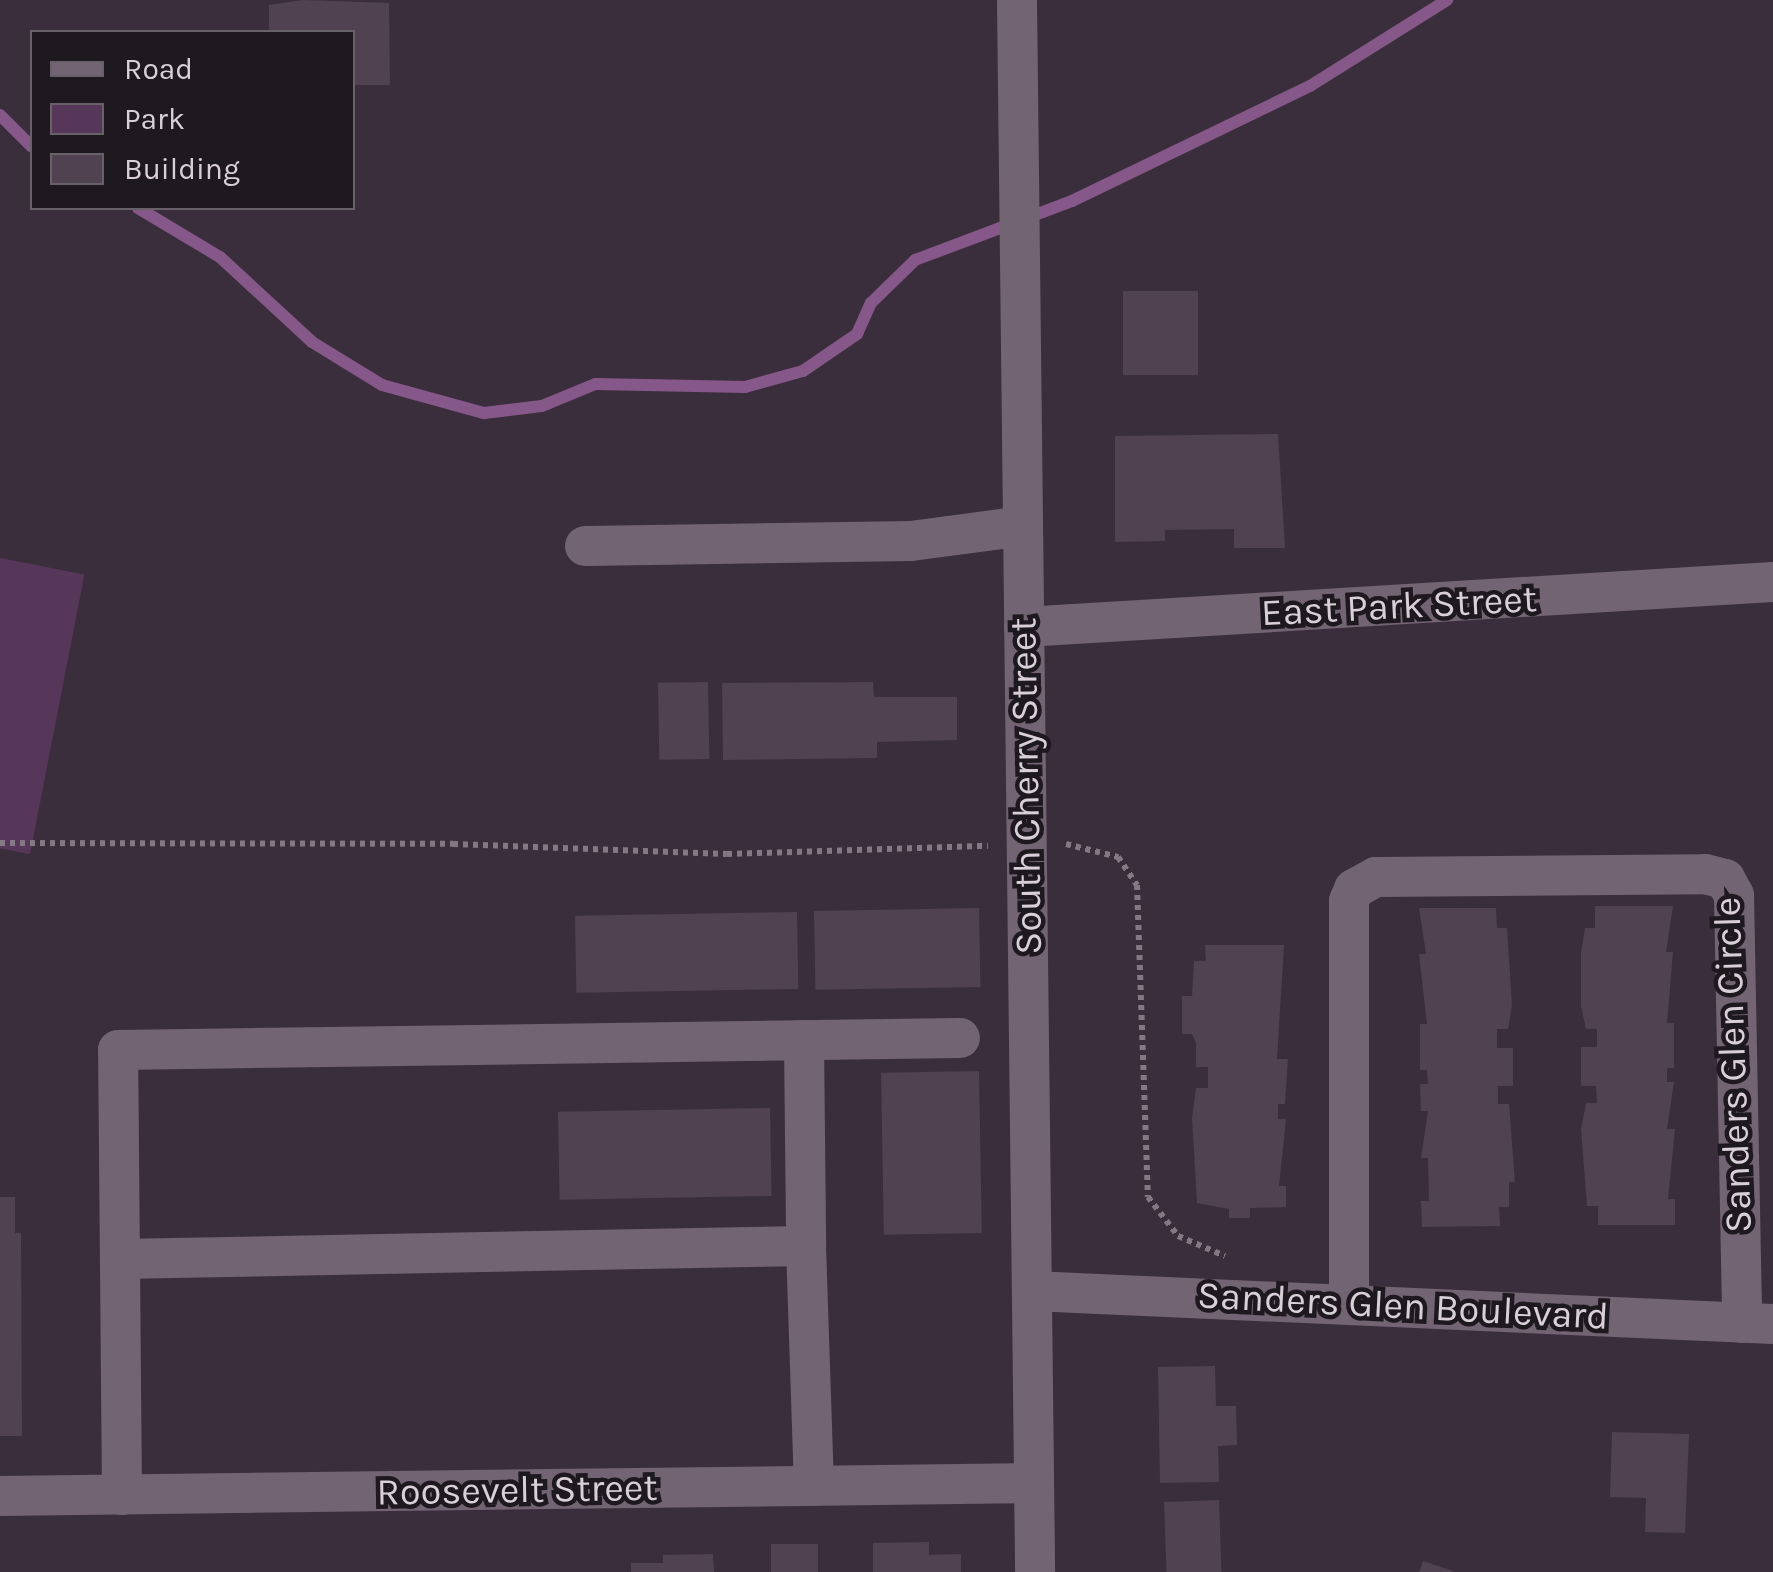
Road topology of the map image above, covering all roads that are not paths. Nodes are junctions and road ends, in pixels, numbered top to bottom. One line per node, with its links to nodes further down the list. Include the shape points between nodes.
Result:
1 (1017, 0): 2 (street, South Cherry Street)
2 (1023, 526): 3 (street, via 911,540); 5 (street, South Cherry Street)
3 (585, 546)
4 (1773, 582): 5 (street, East Park Street)
5 (1024, 627): 10 (street, South Cherry Street)
6 (960, 1038): 7 (street)
7 (804, 1040): 8 (street); 9 (street, via 118,1050)
8 (806, 1246): 9 (street); 14 (street)
9 (120, 1259): 15 (street)
10 (1032, 1291): 11 (street, Sanders Glen Boulevard); 13 (street, South Cherry Street)
11 (1349, 1303): 12 (street, Sanders Glen Boulevard); 12 (street, Sanders Glen Circle, via 1354,890 1376,877 1704,874 1725,879 1734,895)
12 (1757, 1324)
13 (1034, 1483): 14 (street, Roosevelt Street); 17 (street, South Cherry Street)
14 (814, 1486): 15 (street, Roosevelt Street)
15 (122, 1495): 16 (street, Roosevelt Street)
16 (0, 1496)
17 (1035, 1572)

